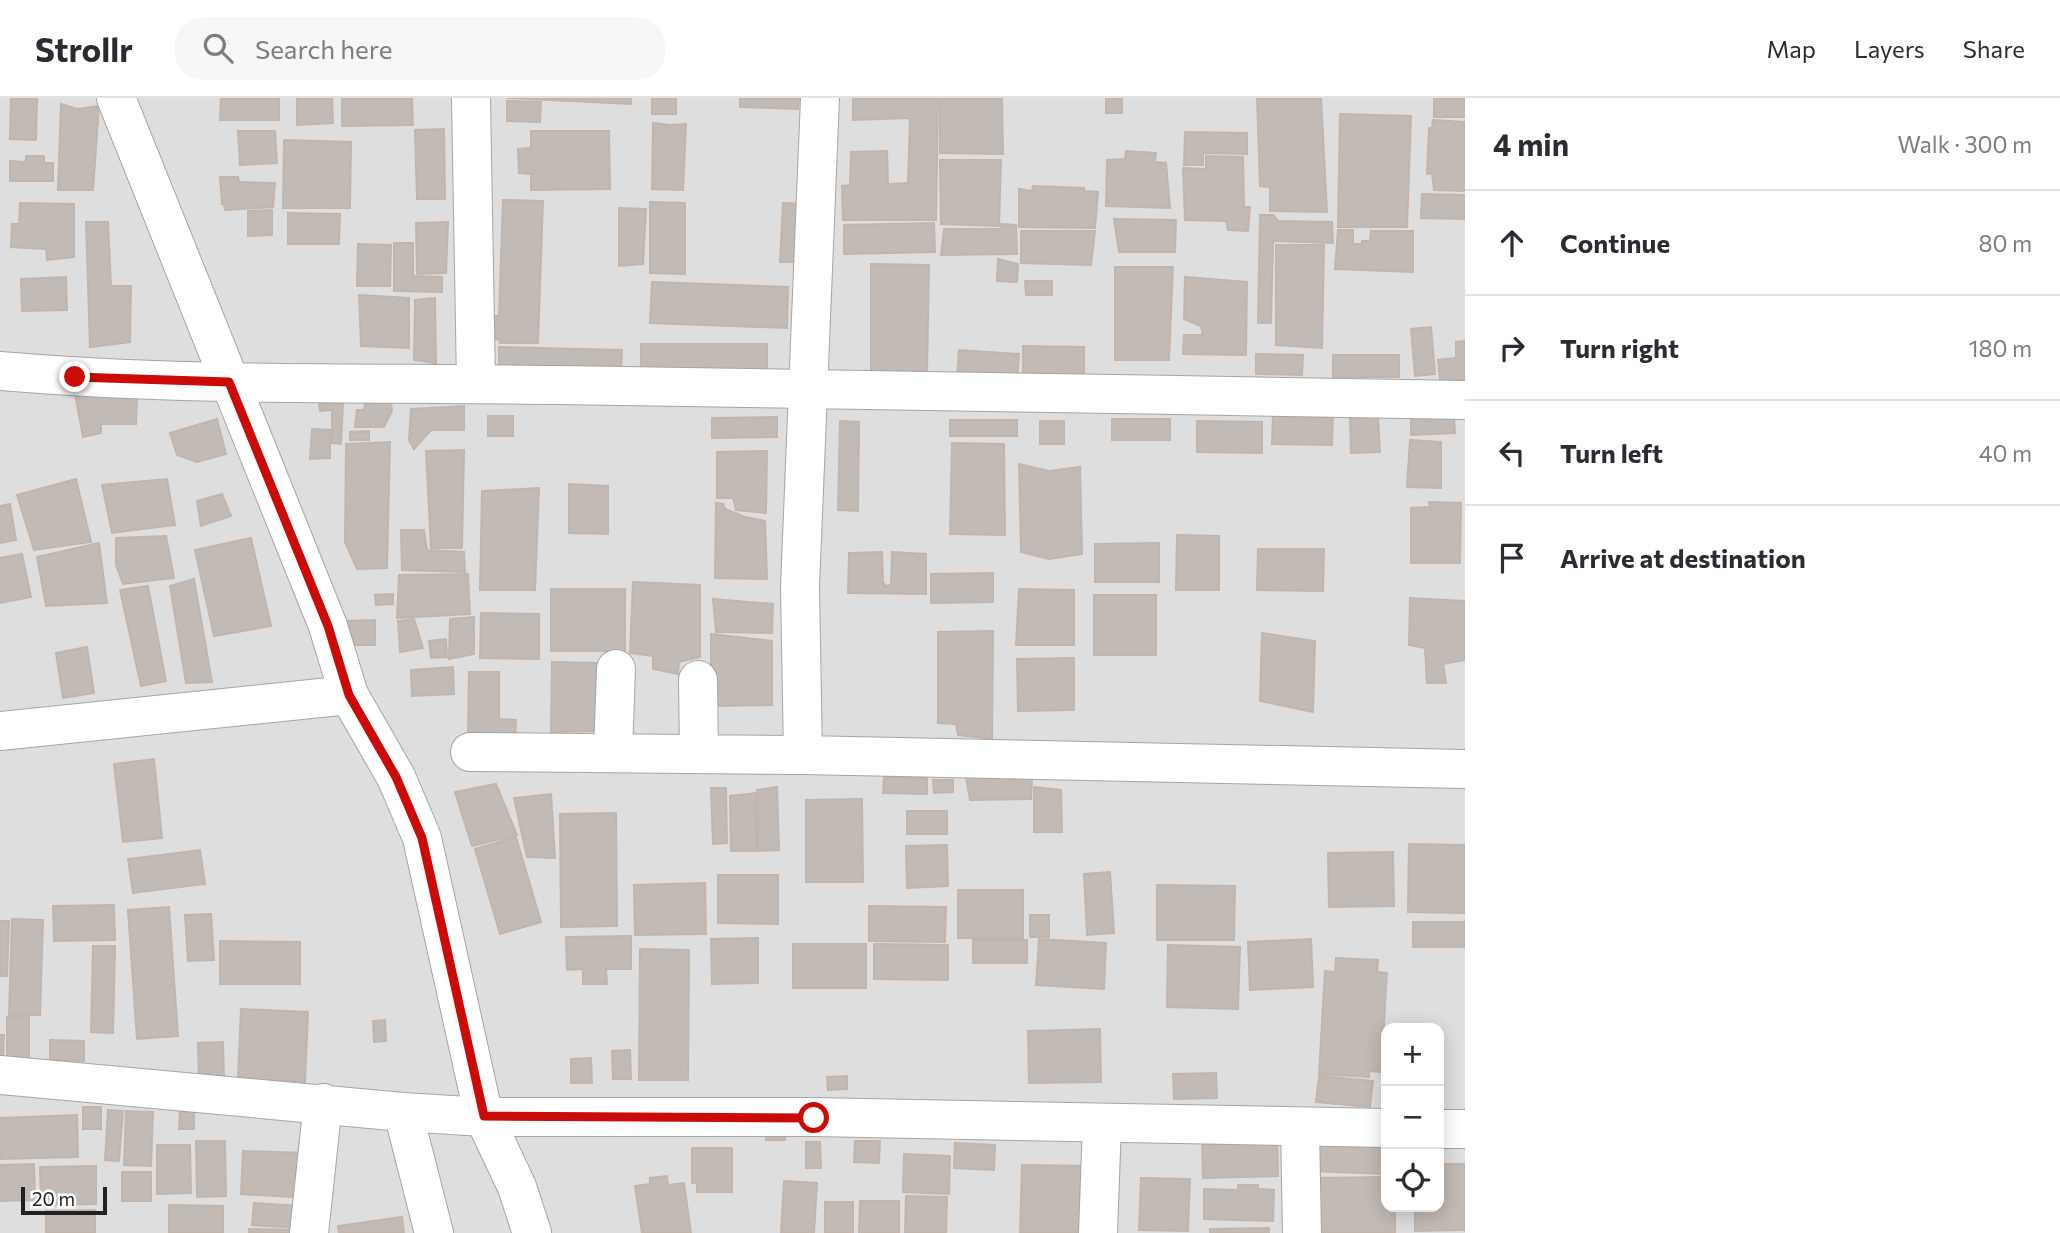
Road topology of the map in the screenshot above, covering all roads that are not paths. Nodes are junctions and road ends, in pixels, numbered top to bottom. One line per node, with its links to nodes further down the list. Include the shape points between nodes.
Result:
1 (116, 98): 5 (street)
2 (471, 98): 6 (street)
3 (820, 98): 7 (street)
4 (0, 371): 5 (street)
5 (229, 382): 6 (street); 11 (street, via 328,626)
6 (476, 383): 7 (street)
7 (806, 388): 8 (street); 16 (street, via 800,587)
8 (1465, 400)
9 (616, 669): 14 (street)
10 (698, 680): 15 (street)
11 (349, 695): 12 (street); 21 (street, via 396,777 422,838)
12 (0, 731)
13 (470, 752): 14 (street)
14 (613, 753): 15 (street)
15 (699, 754): 16 (street)
16 (803, 755): 17 (street)
17 (1465, 769)
18 (0, 1075): 19 (street)
19 (323, 1103): 20 (street); 27 (street)
20 (403, 1112): 21 (street); 28 (street)
21 (484, 1116): 22 (street); 29 (street, via 517,1187)
22 (1102, 1124): 23 (street); 30 (street)
23 (1300, 1127): 24 (street); 31 (street)
24 (1381, 1128)
25 (1444, 1129): 26 (street)
26 (1465, 1129)
27 (309, 1233)
28 (434, 1233)
29 (532, 1233)
30 (1098, 1233)
31 (1302, 1233)

